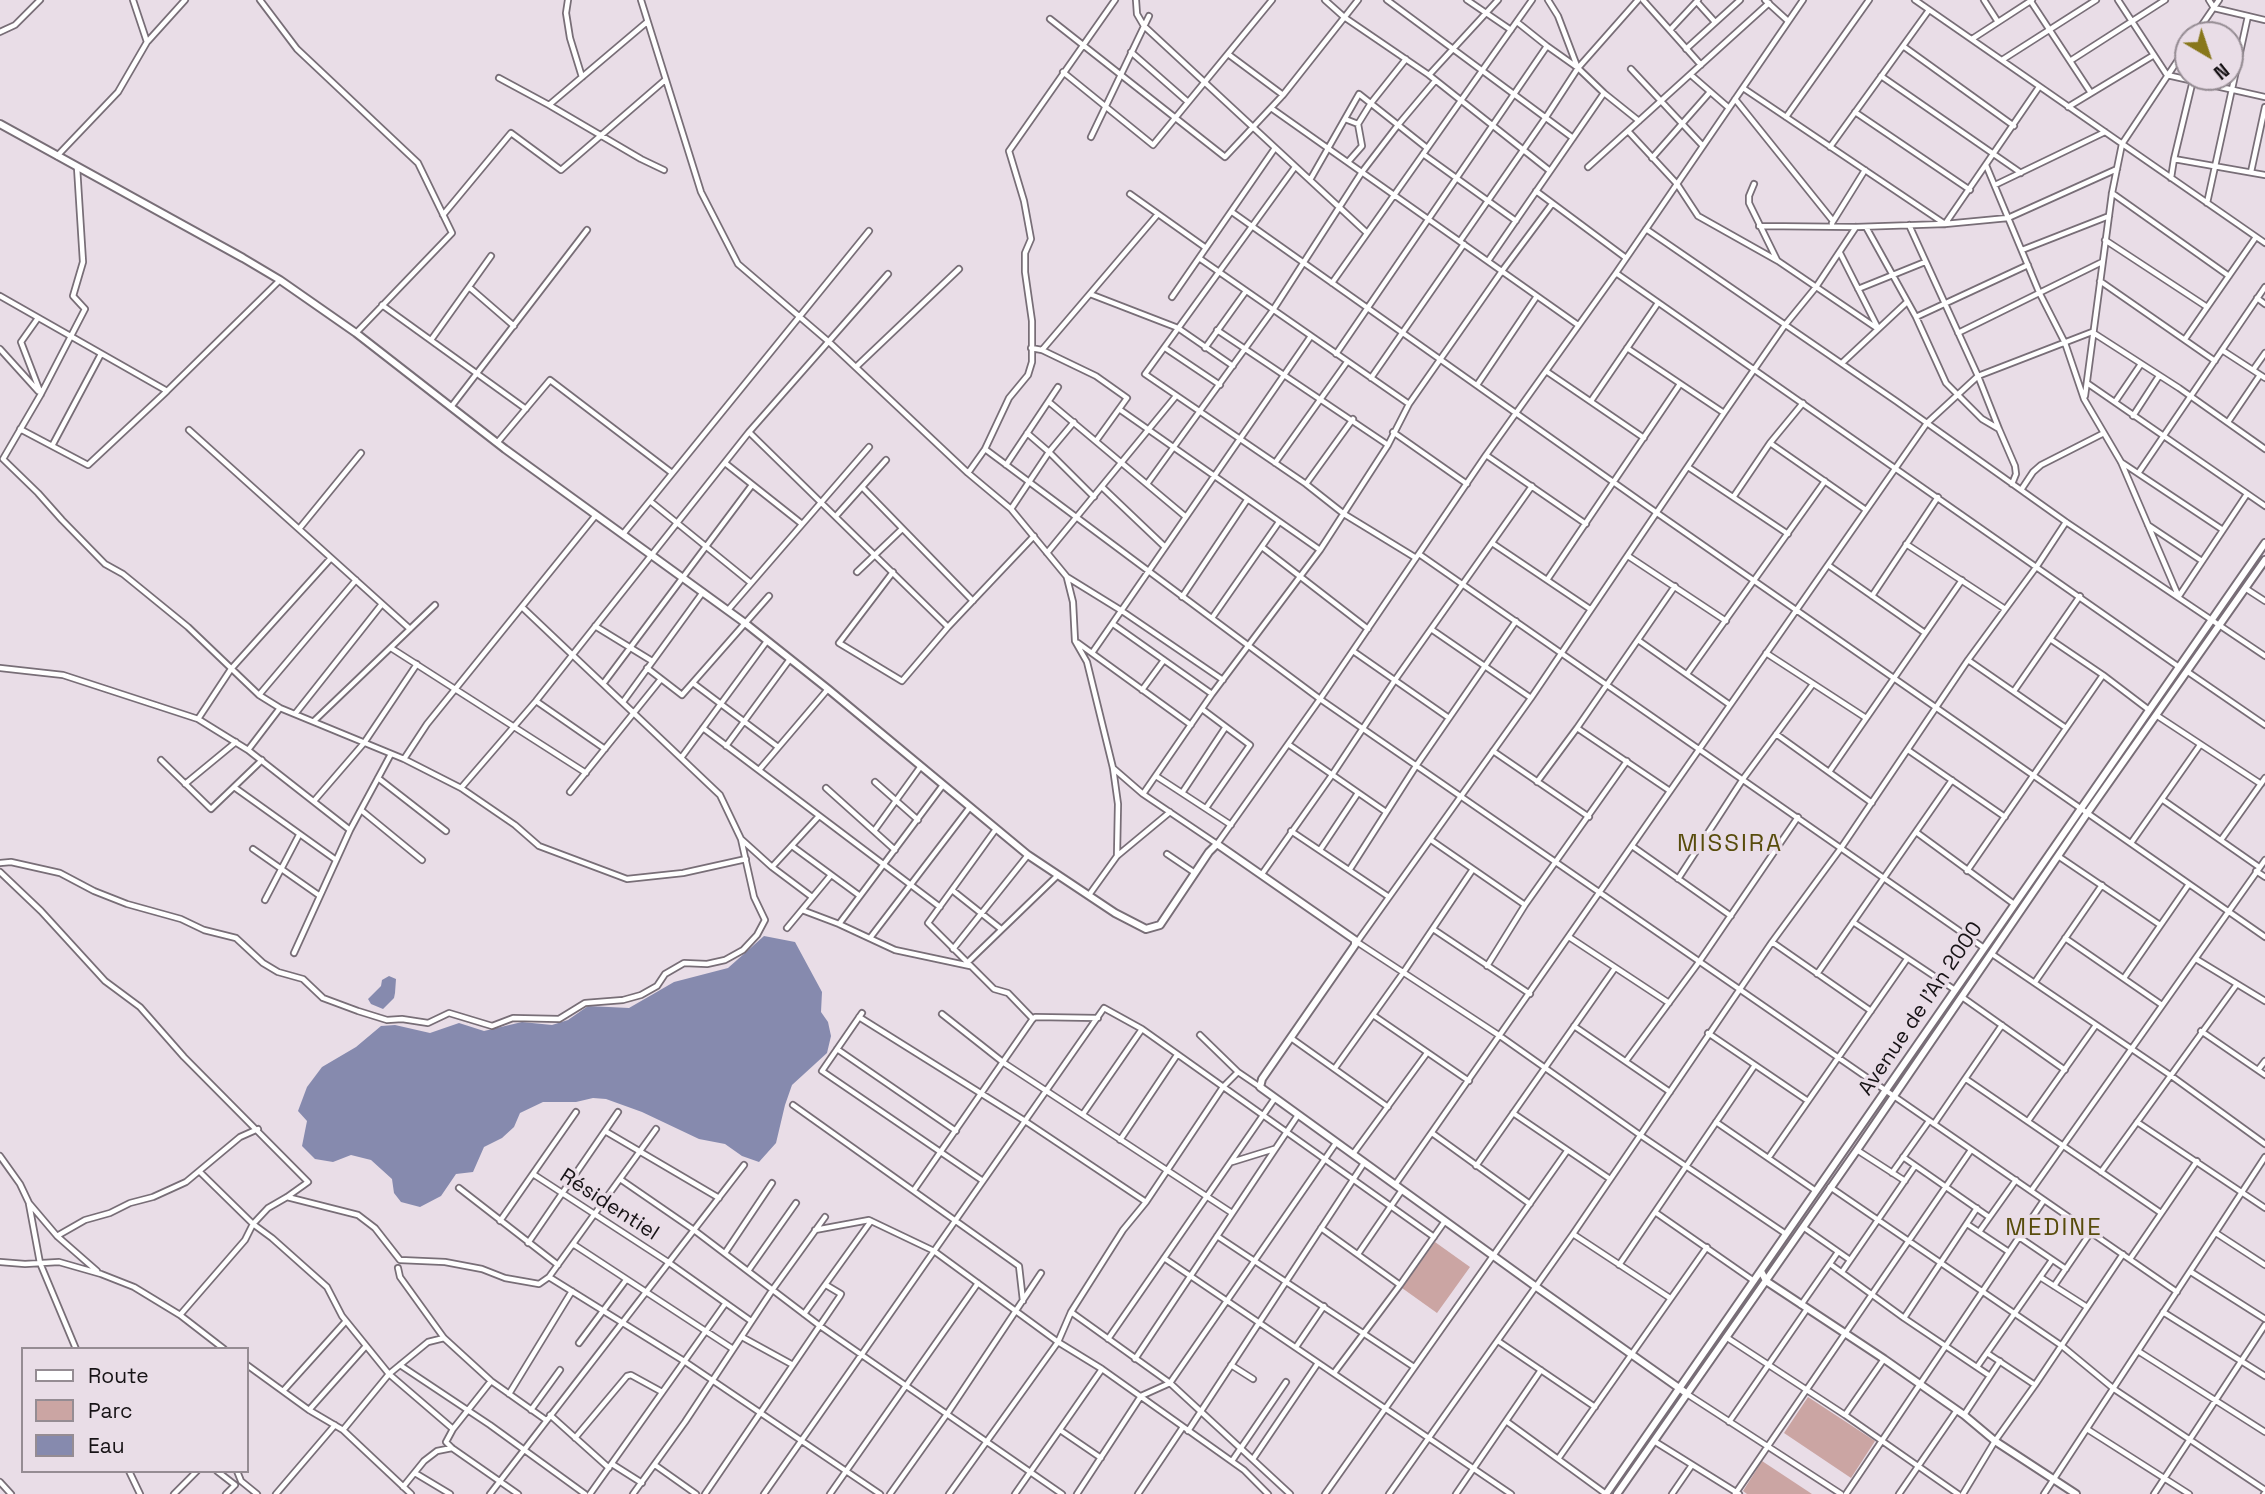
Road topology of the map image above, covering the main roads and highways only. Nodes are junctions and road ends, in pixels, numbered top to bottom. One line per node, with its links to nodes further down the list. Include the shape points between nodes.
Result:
1 (0, 124): 7 (main road, via 280,280 356,332 498,443 746,623 1028,855 1088,896 1146,929 1160,925 1217,845 1357,942 1260,1087)
2 (2265, 543): 4 (main road, Avenue de l'An 2000)
3 (2265, 560): 4 (main road, Avenue de l'An 2000, via 2188,673)
4 (2153, 712): 5 (main road, Avenue de l'An 2000, via 2079,809); 6 (main road, Avenue de l'An 2000)
5 (1761, 1271): 6 (main road); 7 (main road, Avenue de l'An 2000)
6 (1766, 1281): 7 (main road, Avenue de l'An 2000); 10 (main road)
7 (1683, 1391): 8 (main road, Avenue de l'An 2000); 9 (main road, Avenue de l'An 2000)
8 (1606, 1494)
9 (1617, 1494)
10 (2076, 1494)

